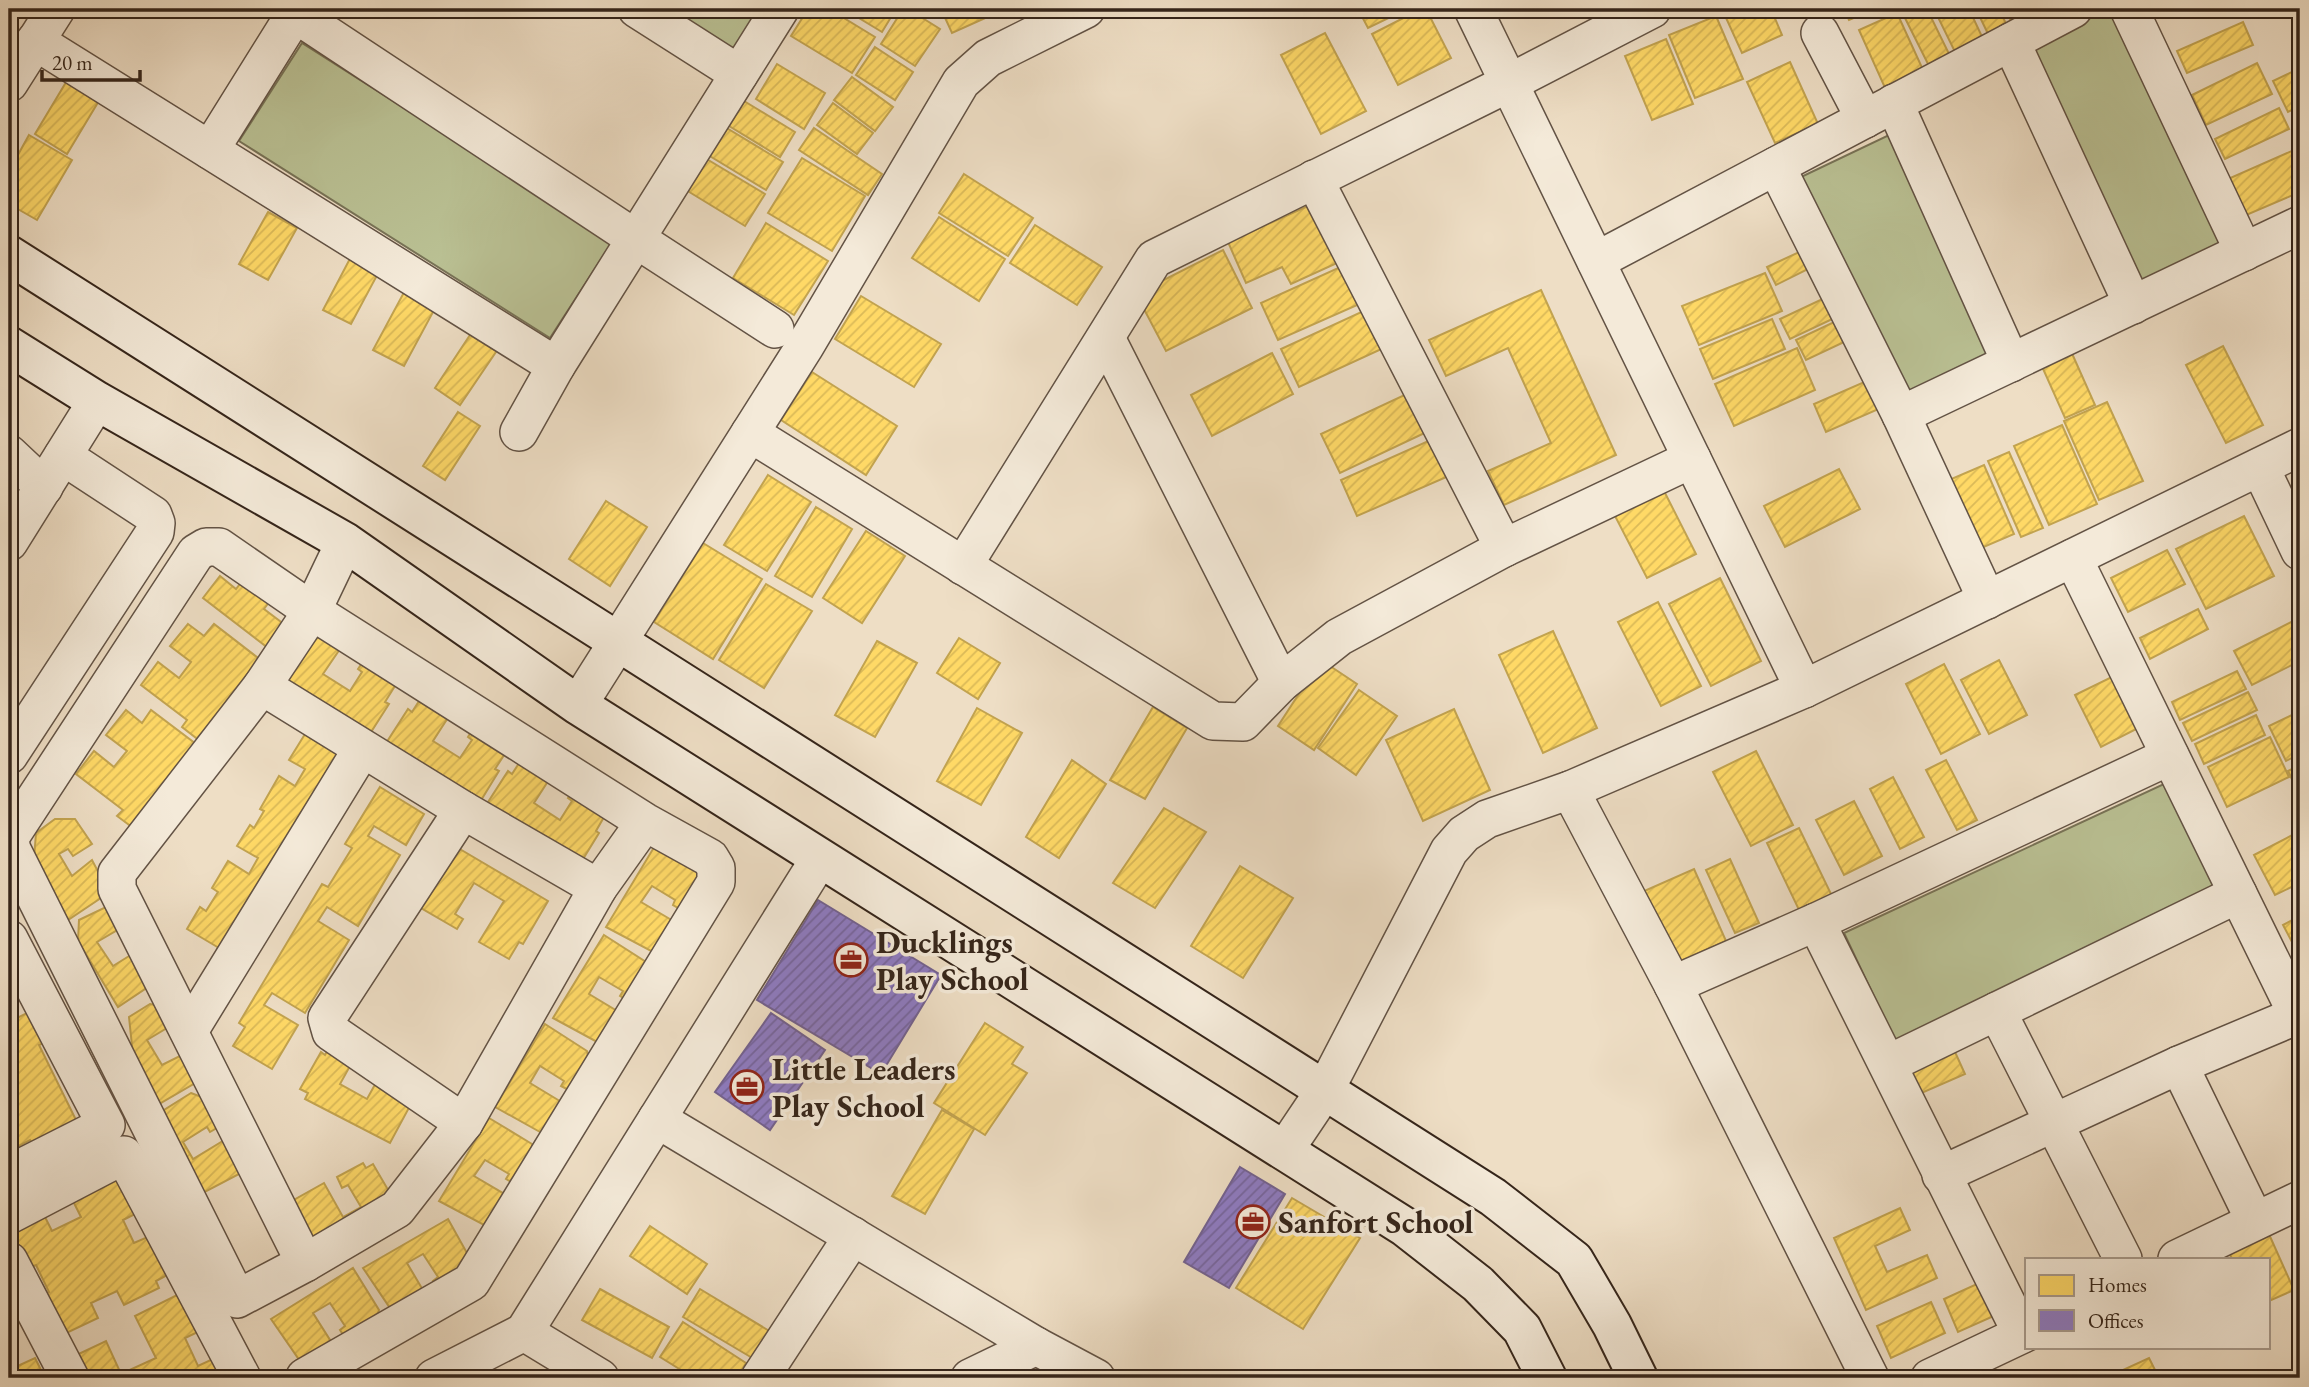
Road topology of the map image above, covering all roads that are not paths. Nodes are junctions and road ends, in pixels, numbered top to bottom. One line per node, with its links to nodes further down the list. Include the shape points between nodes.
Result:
1 (56, 9): 11 (street)
2 (637, 9): 13 (street)
3 (780, 9): 13 (street)
4 (1086, 9): 34 (street, via 988,58 961,82)
5 (1474, 9): 15 (street)
6 (1652, 9): 15 (street)
7 (2073, 9): 12 (street)
8 (2129, 9): 22 (street)
9 (296, 11): 17 (street); 21 (street)
10 (1820, 33): 16 (street)
11 (35, 41): 14 (street); 17 (street)
12 (2011, 42): 16 (street); 25 (street)
13 (739, 74): 21 (street)
14 (9, 83)
15 (1509, 83): 19 (street); 24 (street)
16 (1880, 111): 18 (street); 29 (street)
17 (210, 150): 30 (street)
18 (1776, 166): 24 (street); 32 (street)
19 (1314, 179): 27 (street, via 1154,259); 43 (street)
20 (2300, 225): 22 (street)
21 (636, 239): 26 (street); 30 (street)
22 (2244, 252): 25 (street)
23 (9, 255): 49 (street)
24 (1596, 261): 38 (street)
25 (2133, 305): 29 (street)
26 (775, 329)
27 (1105, 338): 46 (street); 50 (street)
28 (9, 346): 31 (street)
29 (2011, 363): 32 (street)
30 (556, 366): 33 (street)
31 (97, 401): 37 (street); 42 (street)
32 (1901, 415): 47 (street)
33 (519, 432)
34 (750, 433): 46 (street); 49 (street)
35 (2300, 447): 39 (street)
36 (9, 454): 40 (street)
37 (63, 456): 40 (street); 55 (street, via 153,515 155,532)
38 (1692, 459): 43 (street); 52 (street)
39 (2260, 467): 44 (street); 45 (street)
40 (44, 487): 41 (street)
41 (9, 542)
42 (345, 542): 48 (street); 53 (street)
43 (1504, 548): 50 (street, via 1339,637)
44 (2300, 551)
45 (2073, 558): 47 (street); 56 (street)
46 (963, 566): 50 (street, via 1213,721 1242,722)
47 (1987, 600): 52 (street)
48 (312, 611): 51 (street); 59 (street); 85 (street, via 219,547 197,553 10,841 237,1299)
49 (618, 641): 53 (street); 71 (street)
50 (1281, 683)
51 (262, 686): 54 (street); 68 (street, via 117,873 117,889)
52 (1804, 689): 57 (street)
53 (578, 705): 60 (street)
54 (362, 749): 58 (street); 68 (street)
55 (9, 755)
56 (2170, 756): 62 (street); 63 (street)
57 (1570, 790): 65 (street); 71 (street, via 1487,819 1448,851)
58 (463, 810): 61 (street); 73 (street, via 327,1018 331,1032)
59 (645, 822): 61 (street); 89 (street, via 710,858 716,882 471,1282)
60 (820, 858): 72 (street); 75 (street)
61 (598, 888): 73 (street)
62 (2238, 894): 66 (street); 67 (street)
63 (1816, 922): 65 (street); 69 (street)
64 (9, 939): 76 (street, via 106,1125)
65 (1673, 985): 99 (street)
66 (1997, 1011): 69 (street); 74 (street)
67 (2299, 1017): 70 (street)
68 (189, 1031): 85 (street)
69 (1888, 1064): 77 (street)
70 (2179, 1065): 74 (street); 80 (street)
71 (1325, 1090): 75 (street); 98 (street, via 1493,1197 1574,1259)
72 (657, 1119): 81 (street); 86 (street)
73 (464, 1123): 85 (street, via 397,1209)
74 (2053, 1124): 77 (street); 82 (street)
75 (1284, 1151): 97 (street, via 1405,1227 1478,1284 1522,1329)
76 (9, 1174)
77 (1941, 1175): 87 (street)
78 (2300, 1200): 80 (street)
79 (9, 1215): 91 (street, via 124,1156)
80 (2255, 1221): 83 (street)
81 (853, 1236): 88 (street); 94 (street)
82 (2122, 1258)
83 (2179, 1258)
84 (9, 1261): 90 (street)
85 (305, 1263)
86 (524, 1332): 92 (street); 93 (street)
87 (2025, 1333): 100 (street)
88 (1036, 1346): 95 (street); 96 (street)
89 (305, 1377)
90 (70, 1378)
91 (242, 1378)
92 (433, 1378)
93 (600, 1378)
94 (760, 1378)
95 (970, 1378)
96 (1096, 1378)
97 (1547, 1378)
98 (1638, 1378)
99 (1870, 1378)
100 (1930, 1378)

